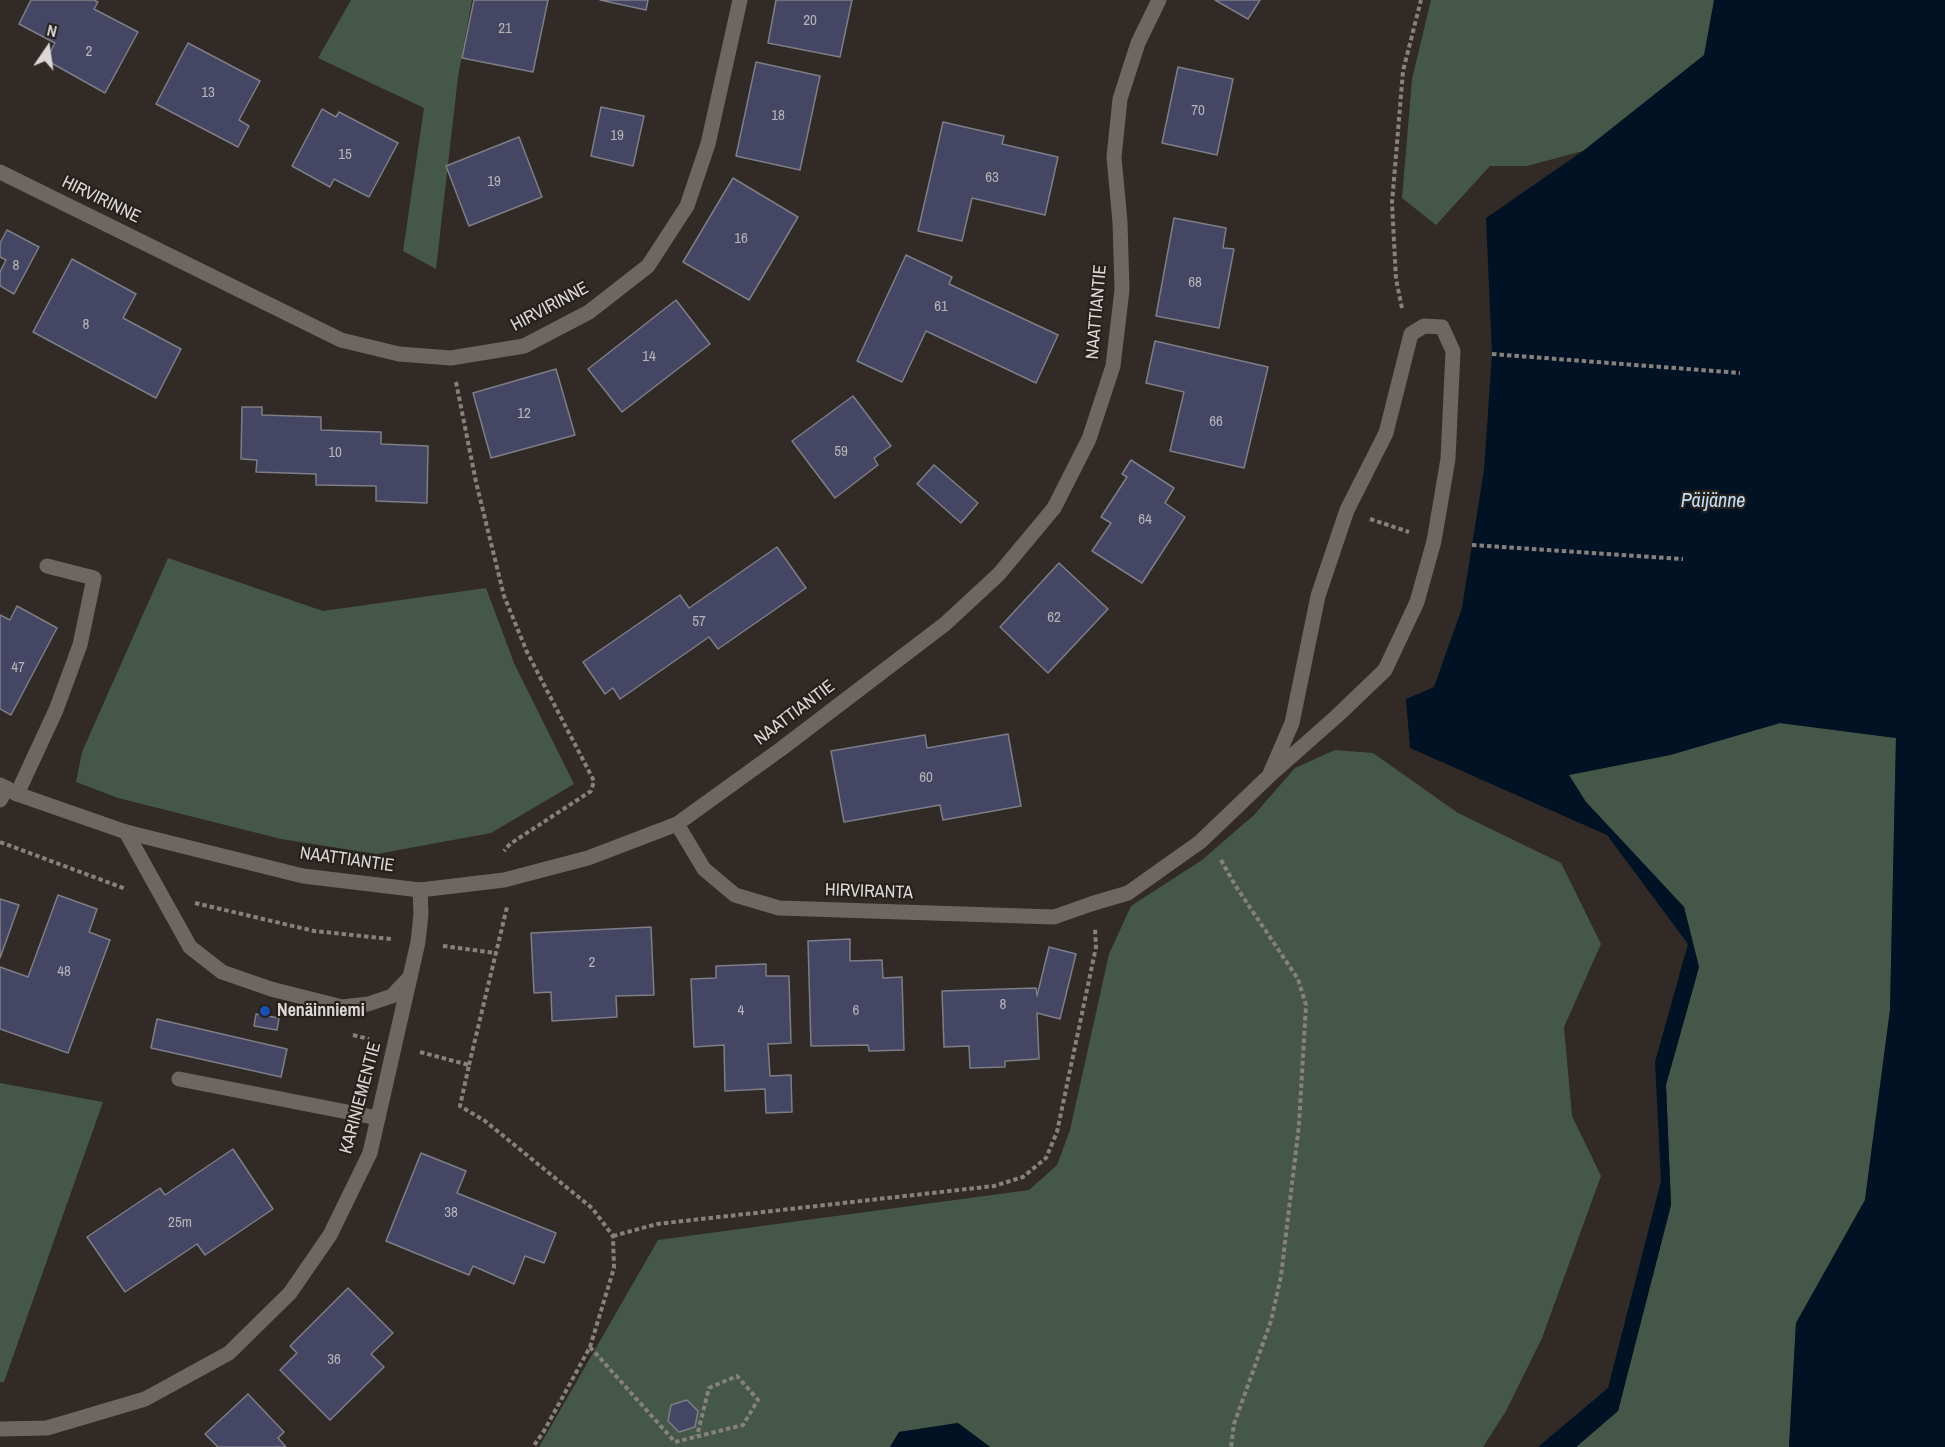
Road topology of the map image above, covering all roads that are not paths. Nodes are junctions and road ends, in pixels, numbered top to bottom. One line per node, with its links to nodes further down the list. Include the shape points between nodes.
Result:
1 (740, 0): 3 (street, HIRVIRINNE, via 708,144 687,206 648,266 589,312 524,346 451,358 399,354 341,340)
2 (1158, 0): 7 (street, NAATTIANTIE, via 1138,43 1120,99 1114,157 1122,290 1113,366 1089,439 1054,508 999,574 945,624)
3 (0, 172)
4 (47, 566): 6 (street, via 94,578 80,645 56,710)
5 (1269, 776): 5 (street, HIRVIRANTA, via 1292,723 1318,596 1347,510 1386,433 1411,334 1425,326 1442,327 1454,351 1448,459 1434,541 1417,602 1385,670); 7 (street, HIRVIRANTA, via 1200,842 1128,893 1054,917 779,908 735,895 705,869)
6 (6, 792): 8 (street, NAATTIANTIE)
7 (677, 824): 9 (street, NAATTIANTIE, via 588,858 504,880)
8 (126, 832): 9 (street, NAATTIANTIE, via 303,876); 10 (street, via 190,947 222,972 342,1007 392,996)
9 (420, 890): 10 (street, KARINIEMENTIE, via 418,942)
10 (410, 977): 12 (street, KARINIEMENTIE)
11 (179, 1079): 12 (street)
12 (378, 1118): 13 (street, KARINIEMENTIE, via 369,1153 330,1235 290,1293 229,1353 145,1399 46,1428)
13 (0, 1428)

